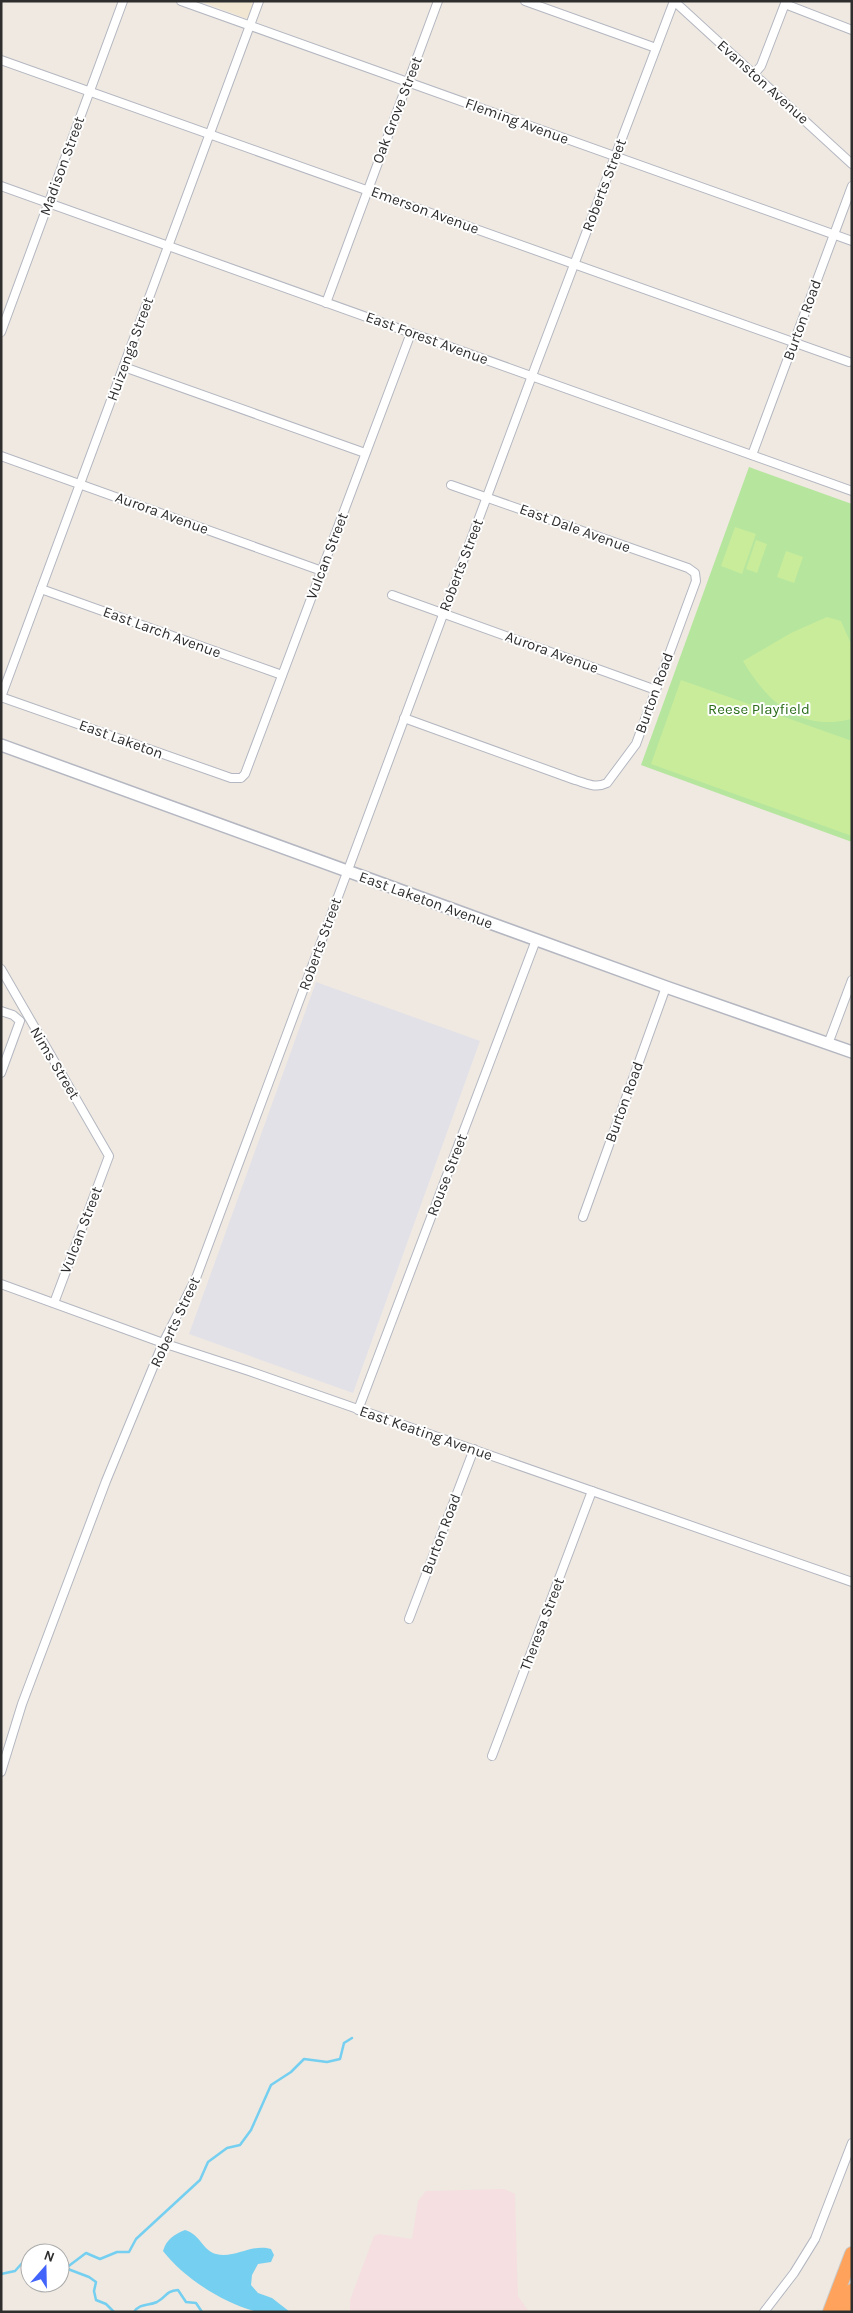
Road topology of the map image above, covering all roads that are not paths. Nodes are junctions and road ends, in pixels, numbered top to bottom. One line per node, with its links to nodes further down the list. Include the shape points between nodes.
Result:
1 (123, 1): 14 (street, Madison Street)
2 (182, 1): 8 (street, Fleming Avenue)
3 (259, 1): 8 (street, Huizenga Street)
4 (438, 1): 13 (street, Oak Grove Street)
5 (525, 1): 10 (street)
6 (674, 1): 10 (street, Roberts Street); 12 (street, Evanston Avenue)
7 (785, 2): 9 (street); 12 (street, via 761,66)
8 (250, 26): 13 (street, Fleming Avenue); 15 (street, Huizenga Street)
9 (852, 30)
10 (656, 48): 16 (street, Roberts Street)
11 (1, 60): 14 (street, Emerson Avenue)
12 (754, 74): 17 (street, Evanston Avenue)
13 (408, 82): 16 (street, Fleming Avenue); 20 (street, Oak Grove Street)
14 (90, 92): 15 (street, Emerson Avenue); 21 (street, Madison Street)
15 (210, 134): 20 (street, Emerson Avenue); 24 (street, Huizenga Street)
16 (615, 156): 22 (street, Fleming Avenue); 25 (street, Roberts Street)
17 (852, 164)
18 (1, 186): 21 (street, East Forest Avenue)
19 (852, 186): 22 (street, Burton Road)
20 (367, 190): 25 (street, Emerson Avenue); 26 (street, Oak Grove Street)
21 (48, 203): 24 (street, East Forest Avenue); 27 (street, Madison Street)
22 (834, 234): 23 (street, Fleming Avenue); 30 (street, Burton Road)
23 (852, 241)
24 (169, 246): 26 (street, East Forest Avenue); 32 (street, Huizenga Street)
25 (574, 264): 30 (street, Emerson Avenue); 33 (street, Roberts Street)
26 (326, 303): 29 (street, East Forest Avenue)
27 (3, 322): 28 (street, Madison Street)
28 (1, 332)
29 (411, 333): 33 (street, East Forest Avenue); 34 (street, Vulcan Street)
30 (794, 342): 31 (street, Emerson Avenue); 35 (street, Burton Road)
31 (849, 362)
32 (124, 367): 34 (street); 37 (street, Huizenga Street)
33 (532, 376): 35 (street, East Forest Avenue); 40 (street, Roberts Street)
34 (365, 453): 41 (street, Vulcan Street)
35 (752, 455): 39 (street, East Forest Avenue)
36 (1, 456): 37 (street, Aurora Avenue)
37 (80, 484): 41 (street, Aurora Avenue); 43 (street, Huizenga Street)
38 (451, 485): 40 (street, East Dale Avenue)
39 (852, 490)
40 (487, 497): 42 (street, East Dale Avenue, via 688,568); 45 (street, Roberts Street)
41 (322, 570): 46 (street, Vulcan Street)
42 (696, 576): 47 (street, Burton Road)
43 (41, 589): 46 (street, East Larch Avenue); 48 (street, Huizenga Street)
44 (392, 595): 45 (street, Aurora Avenue)
45 (443, 613): 47 (street, Aurora Avenue); 49 (street, Roberts Street)
46 (282, 675): 51 (street, Vulcan Street)
47 (656, 690): 49 (street, Burton Road, via 636,744 606,783 594,786)
48 (1, 697): 51 (street, East Laketon, via 231,778)
49 (404, 718): 52 (street, Roberts Street)
50 (1, 745): 52 (main road, East Laketon Avenue)
51 (241, 778)
52 (347, 871): 53 (main road, East Laketon Avenue); 65 (street, Roberts Street, via 196,1278)
53 (536, 940): 56 (main road, East Laketon Avenue); 66 (street, Rouse Street)
54 (1, 970): 61 (street, Nims Street)
55 (852, 980): 58 (street)
56 (666, 987): 58 (main road, East Laketon Avenue); 62 (street, Burton Road)
57 (1, 1011): 60 (street, via 13,1015 20,1022)
58 (828, 1044): 59 (main road, East Laketon Avenue)
59 (852, 1052)
60 (1, 1073)
61 (109, 1156): 64 (street, Vulcan Street)
62 (583, 1217)
63 (1, 1284): 64 (street, East Keating Avenue)
64 (54, 1303): 65 (street, East Keating Avenue)
65 (163, 1343): 66 (street, East Keating Avenue); 72 (street, Roberts Street, via 73,1566 22,1704)
66 (358, 1410): 67 (street, East Keating Avenue)
67 (474, 1449): 68 (street, East Keating Avenue); 70 (street, Burton Road)
68 (592, 1491): 69 (street, East Keating Avenue); 71 (street, Theresa Street)
69 (852, 1582)
70 (409, 1619)
71 (492, 1756)
72 (1, 1772)
73 (852, 2143): 76 (street, via 815,2239)
74 (852, 2254): 77 (highway)
75 (852, 2291): 78 (highway)
76 (764, 2312)
77 (830, 2312)
78 (844, 2312)

